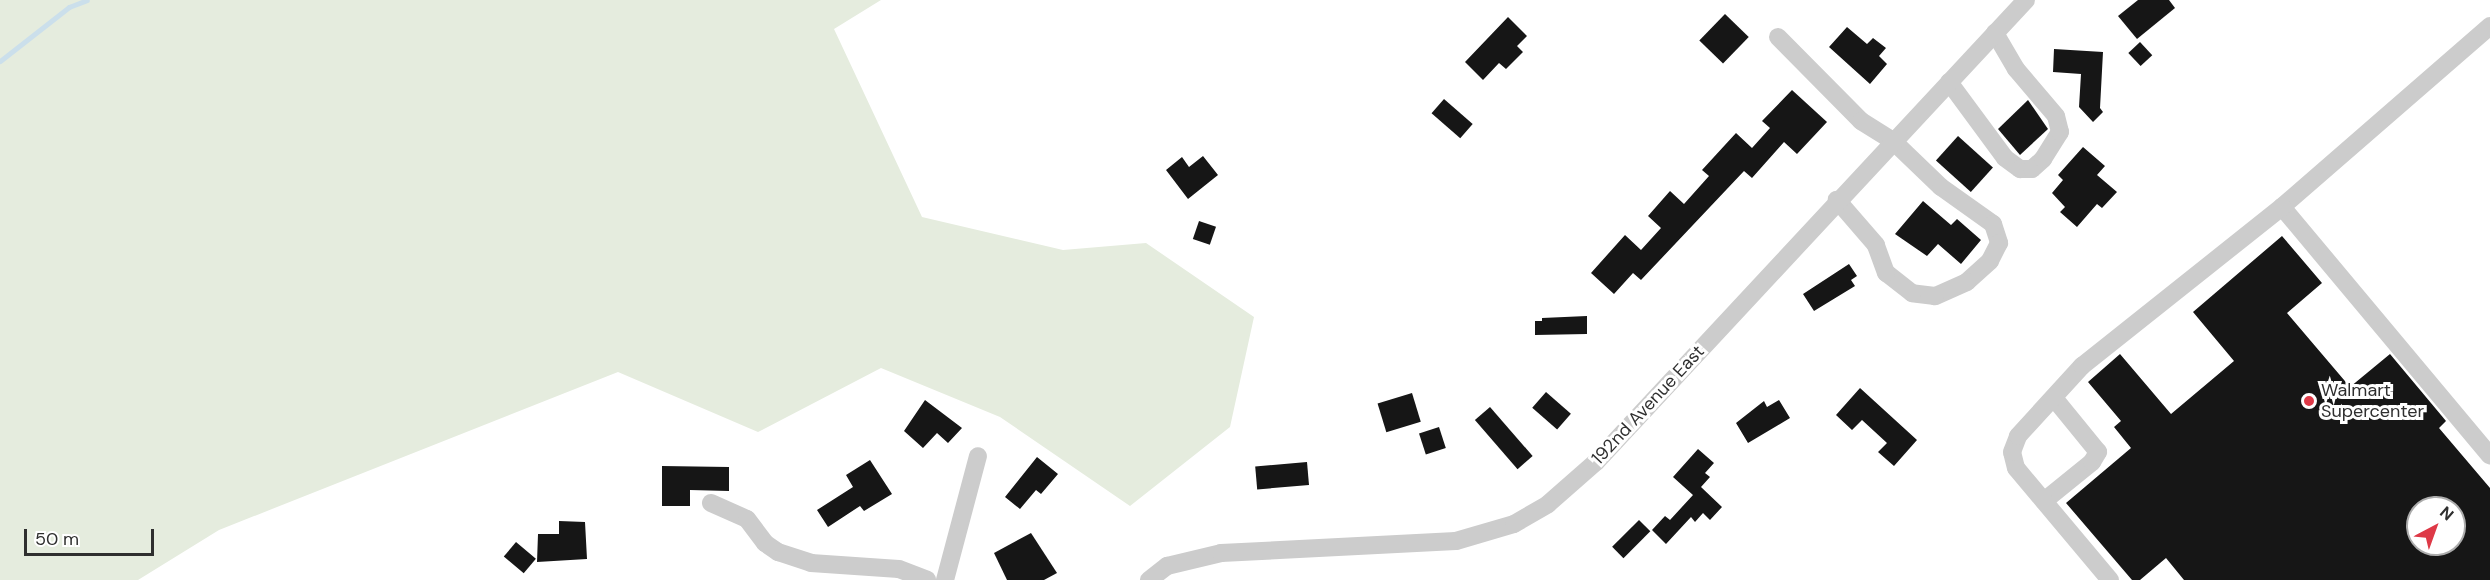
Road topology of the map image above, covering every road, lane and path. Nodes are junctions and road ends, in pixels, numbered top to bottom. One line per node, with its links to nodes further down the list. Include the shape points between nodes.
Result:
1 (2026, 0): 3 (street, 192nd Avenue East)
2 (2490, 26): 8 (street)
3 (1995, 33): 5 (street, 192nd Avenue East); 5 (street, via 2016,69 2056,116 2060,132 2043,159 2031,169 2020,169 2005,158)
4 (1778, 37): 6 (street, via 1861,121)
5 (1948, 82): 6 (street, 192nd Avenue East)
6 (1893, 141): 7 (street, 192nd Avenue East); 7 (street, via 1941,188 1993,224 1999,243 1990,261 1967,282 1935,296 1912,292 1886,273 1876,245)
7 (1837, 200): 16 (street, 192nd Avenue East, via 1596,462 1564,491 1514,524 1456,540 1221,553 1167,566)
8 (2282, 207): 9 (street, via 2082,366); 11 (street)
9 (2054, 398): 12 (street, via 2018,436 2013,452 2016,468); 12 (street, via 2098,452 2092,462)
10 (978, 456): 15 (street)
11 (2490, 456)
12 (2044, 501): 17 (street)
13 (711, 503): 14 (street, via 747,519 765,543 778,552 811,563 899,569)
14 (927, 580)
15 (945, 580)
16 (1149, 580)
17 (2110, 580)

